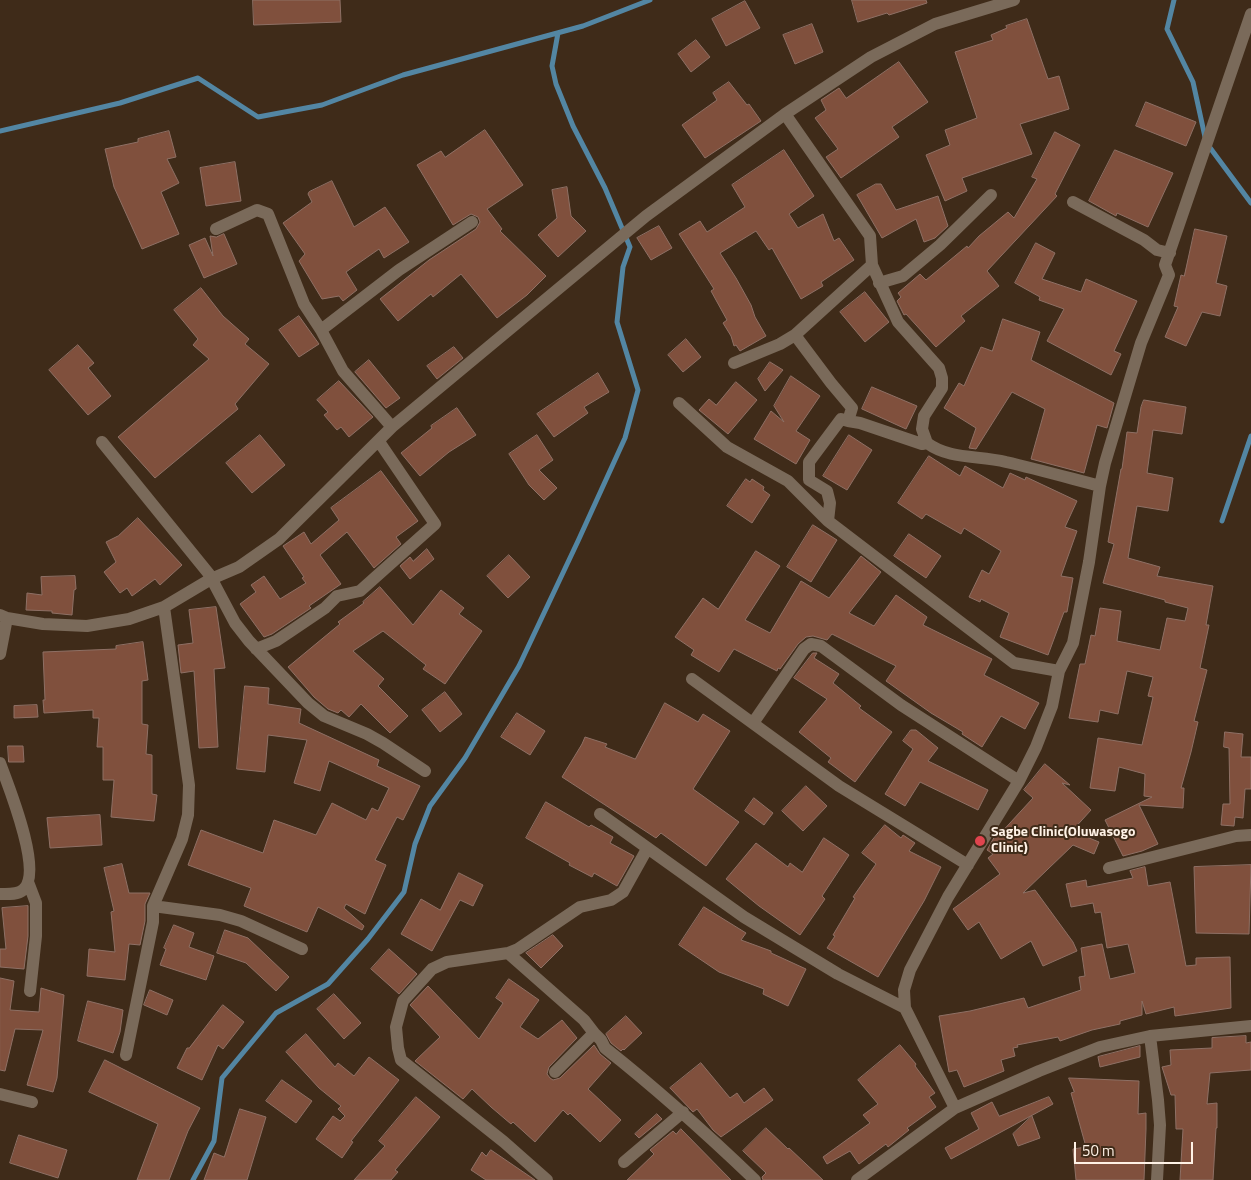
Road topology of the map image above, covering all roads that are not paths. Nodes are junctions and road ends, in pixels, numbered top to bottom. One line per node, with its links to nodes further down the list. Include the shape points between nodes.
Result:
1 (1014, 0): 3 (street, via 935,24 871,57)
2 (1251, 14): 8 (street)
3 (785, 114): 9 (street, via 870,236); 16 (street, via 646,216)
4 (991, 195): 10 (street, via 903,276)
5 (1073, 202): 8 (street, via 1157,250)
6 (472, 222): 11 (street, via 399,270)
7 (216, 229): 11 (street, via 257,210 268,214 304,304)
8 (1170, 253): 20 (street, via 1166,266 1169,276 1141,343)
9 (872, 265): 10 (street); 12 (street)
10 (879, 283): 19 (street, via 898,322 939,368 942,378 942,388 924,416 922,429)
11 (321, 330): 16 (street, via 343,371)
12 (795, 335): 13 (street); 15 (street, via 852,408)
13 (734, 362)
14 (679, 403): 21 (street, via 727,446 788,481)
15 (848, 422): 19 (street); 21 (street, via 841,419 809,462 809,480 827,492 830,503)
16 (392, 427): 18 (street)
17 (102, 442): 22 (street)
18 (377, 442): 22 (street, via 279,538 239,567); 25 (street, via 435,524 360,590 336,596 325,608 276,641)
19 (927, 443): 20 (street, via 948,453 1005,462)
20 (1100, 486): 27 (street, via 1073,643)
21 (828, 520): 27 (street, via 1014,663)
22 (211, 579): 23 (street); 25 (street, via 235,623)
23 (164, 607): 24 (street, via 129,619 87,626 43,624); 40 (street, via 189,785 188,815 182,839)
24 (3, 616): 26 (street)
25 (256, 649): 31 (street, via 324,716 383,742)
26 (0, 654)
27 (1058, 671): 32 (street, via 1052,706)
28 (692, 680): 29 (street)
29 (753, 723): 32 (street, via 804,649 811,644 821,646 901,704); 36 (street, via 839,786)
30 (0, 764): 38 (street, via 22,827)
31 (425, 771)
32 (1019, 781): 36 (street)
33 (600, 814): 35 (street)
34 (1251, 835): 37 (street)
35 (647, 849): 42 (street, via 624,892 611,900 580,907); 44 (street, via 744,918 838,974)
36 (968, 865): 44 (street, via 910,970 904,990)
37 (1109, 868)
38 (28, 882): 39 (street, via 23,890); 43 (street, via 36,903)
39 (0, 894)
40 (153, 906): 41 (street, via 220,914); 48 (street, via 153,922)
41 (302, 949)
42 (508, 953): 46 (street, via 584,1020); 55 (street, via 447,962 432,969 403,1001 396,1027 398,1048 401,1060)
43 (30, 992)
44 (905, 1008): 52 (street)
45 (1251, 1026): 47 (street)
46 (594, 1033): 49 (street); 53 (street, via 604,1048)
47 (1150, 1036): 52 (street, via 1100,1046); 58 (street, via 1160,1125)
48 (126, 1055)
49 (555, 1072)
50 (0, 1094): 51 (street)
51 (32, 1102)
52 (955, 1108): 57 (street)
53 (683, 1112): 54 (street); 56 (street)
54 (624, 1162)
55 (547, 1180)
56 (755, 1180)
57 (856, 1180)
58 (1157, 1180)

